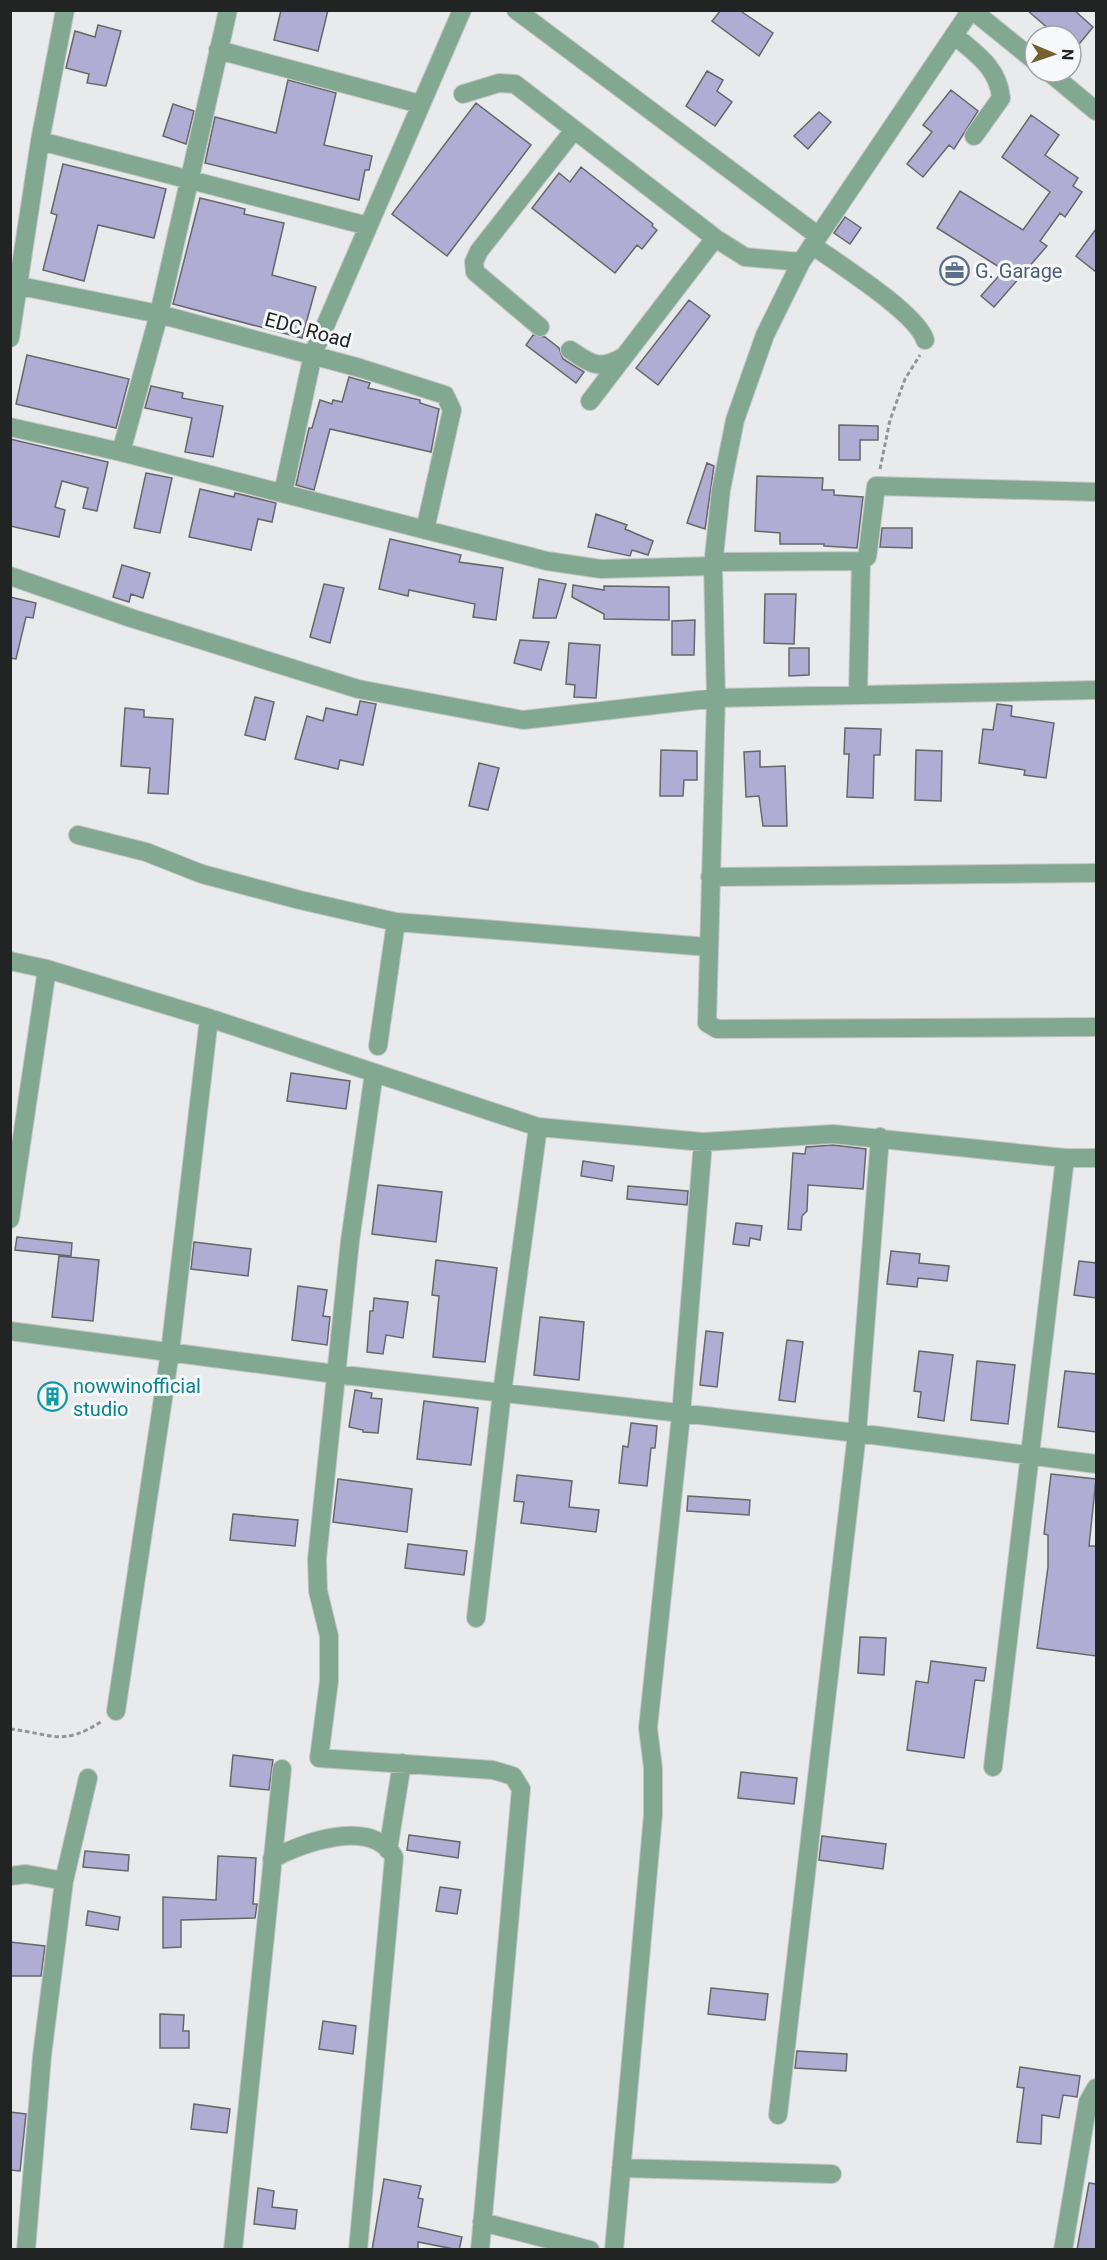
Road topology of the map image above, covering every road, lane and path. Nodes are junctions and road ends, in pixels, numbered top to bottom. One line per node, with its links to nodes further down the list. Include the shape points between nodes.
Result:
1 (65, 10): 15 (street)
2 (228, 10): 7 (street)
3 (462, 10): 11 (street)
4 (516, 10): 19 (street)
5 (971, 10): 6 (street); 8 (street)
6 (954, 35): 14 (street, via 991,67 1000,84 1001,98); 19 (street)
7 (218, 50): 11 (street); 16 (street)
8 (1023, 51)
9 (1063, 84): 12 (street)
10 (463, 93): 13 (street, via 498,83 515,84)
11 (420, 104): 17 (street)
12 (1096, 111)
13 (574, 130): 18 (street); 23 (street, via 474,262 475,272)
14 (974, 136)
15 (40, 141): 16 (street); 21 (street)
16 (190, 181): 17 (street); 22 (street)
17 (368, 226): 27 (street)
18 (715, 238): 20 (street, via 744,257); 28 (street)
19 (815, 240): 20 (street); 25 (street, via 904,313 923,332)
20 (801, 262): 37 (street, via 765,335 735,420 724,466)
21 (20, 286): 22 (street, EDC Road); 24 (street)
22 (159, 314): 27 (street, EDC Road); 31 (street)
23 (540, 327)
24 (10, 338)
25 (925, 340): 32 (path, via 890,420)
26 (570, 350): 28 (street, via 594,365 608,366)
27 (313, 354): 34 (street); 35 (street, EDC Road, via 436,390 448,398 452,410)
28 (623, 357): 29 (street)
29 (590, 401)
30 (10, 427): 31 (street)
31 (121, 452): 34 (street)
32 (876, 486): 33 (street); 36 (street, via 867,557)
33 (1096, 492)
34 (283, 493): 35 (street)
35 (425, 530): 37 (street, via 575,566 638,569)
36 (861, 561): 37 (street); 40 (street)
37 (713, 564): 41 (street)
38 (10, 576): 41 (street, via 358,689 523,720)
39 (1096, 690): 40 (street)
40 (858, 694): 41 (street)
41 (716, 698): 44 (street)
42 (78, 835): 45 (street, via 146,852 213,877)
43 (1096, 873): 44 (street)
44 (710, 878): 46 (street)
45 (396, 922): 46 (street); 51 (street)
46 (708, 948): 50 (street, via 707,1023 717,1029)
47 (10, 961): 48 (street)
48 (47, 969): 49 (street); 58 (street)
49 (209, 1018): 52 (street); 60 (street)
50 (1096, 1027)
51 (378, 1046)
52 (374, 1073): 53 (street); 61 (street)
53 (538, 1127): 55 (street); 62 (street)
54 (880, 1137): 55 (street, via 833,1134); 56 (street); 64 (street)
55 (703, 1142): 63 (street)
56 (1065, 1158): 57 (street); 65 (street)
57 (1096, 1158)
58 (10, 1219)
59 (10, 1331): 60 (street)
60 (170, 1352): 61 (street); 68 (street)
61 (335, 1374): 62 (street); 70 (street, via 317,1559 318,1591 329,1636 319,1758)
62 (502, 1393): 63 (street); 67 (street)
63 (681, 1415): 64 (street); 80 (street, via 648,1728 653,1815)
64 (857, 1433): 65 (street); 79 (street)
65 (1028, 1455): 66 (street); 71 (street)
66 (1096, 1464)
67 (476, 1618)
68 (116, 1711): 69 (path, via 78,1736 58,1738)
69 (10, 1729)
70 (402, 1763): 74 (street); 82 (street, via 493,1770 513,1776 521,1789)
71 (993, 1767)
72 (282, 1769): 75 (street)
73 (88, 1778): 77 (street)
74 (388, 1850): 75 (street, via 369,1839 319,1838); 85 (street, via 394,1857)
75 (272, 1859): 84 (street)
76 (10, 1876): 77 (street, via 37,1875)
77 (64, 1881): 83 (street, via 42,2056)
78 (1096, 2088): 89 (street, via 1088,2102)
79 (778, 2115)
80 (621, 2168): 81 (street); 88 (street)
81 (832, 2174)
82 (482, 2222): 86 (street); 87 (street)
83 (26, 2250)
84 (233, 2250)
85 (358, 2250)
86 (480, 2250)
87 (590, 2250)
88 (614, 2250)
89 (1063, 2250)

